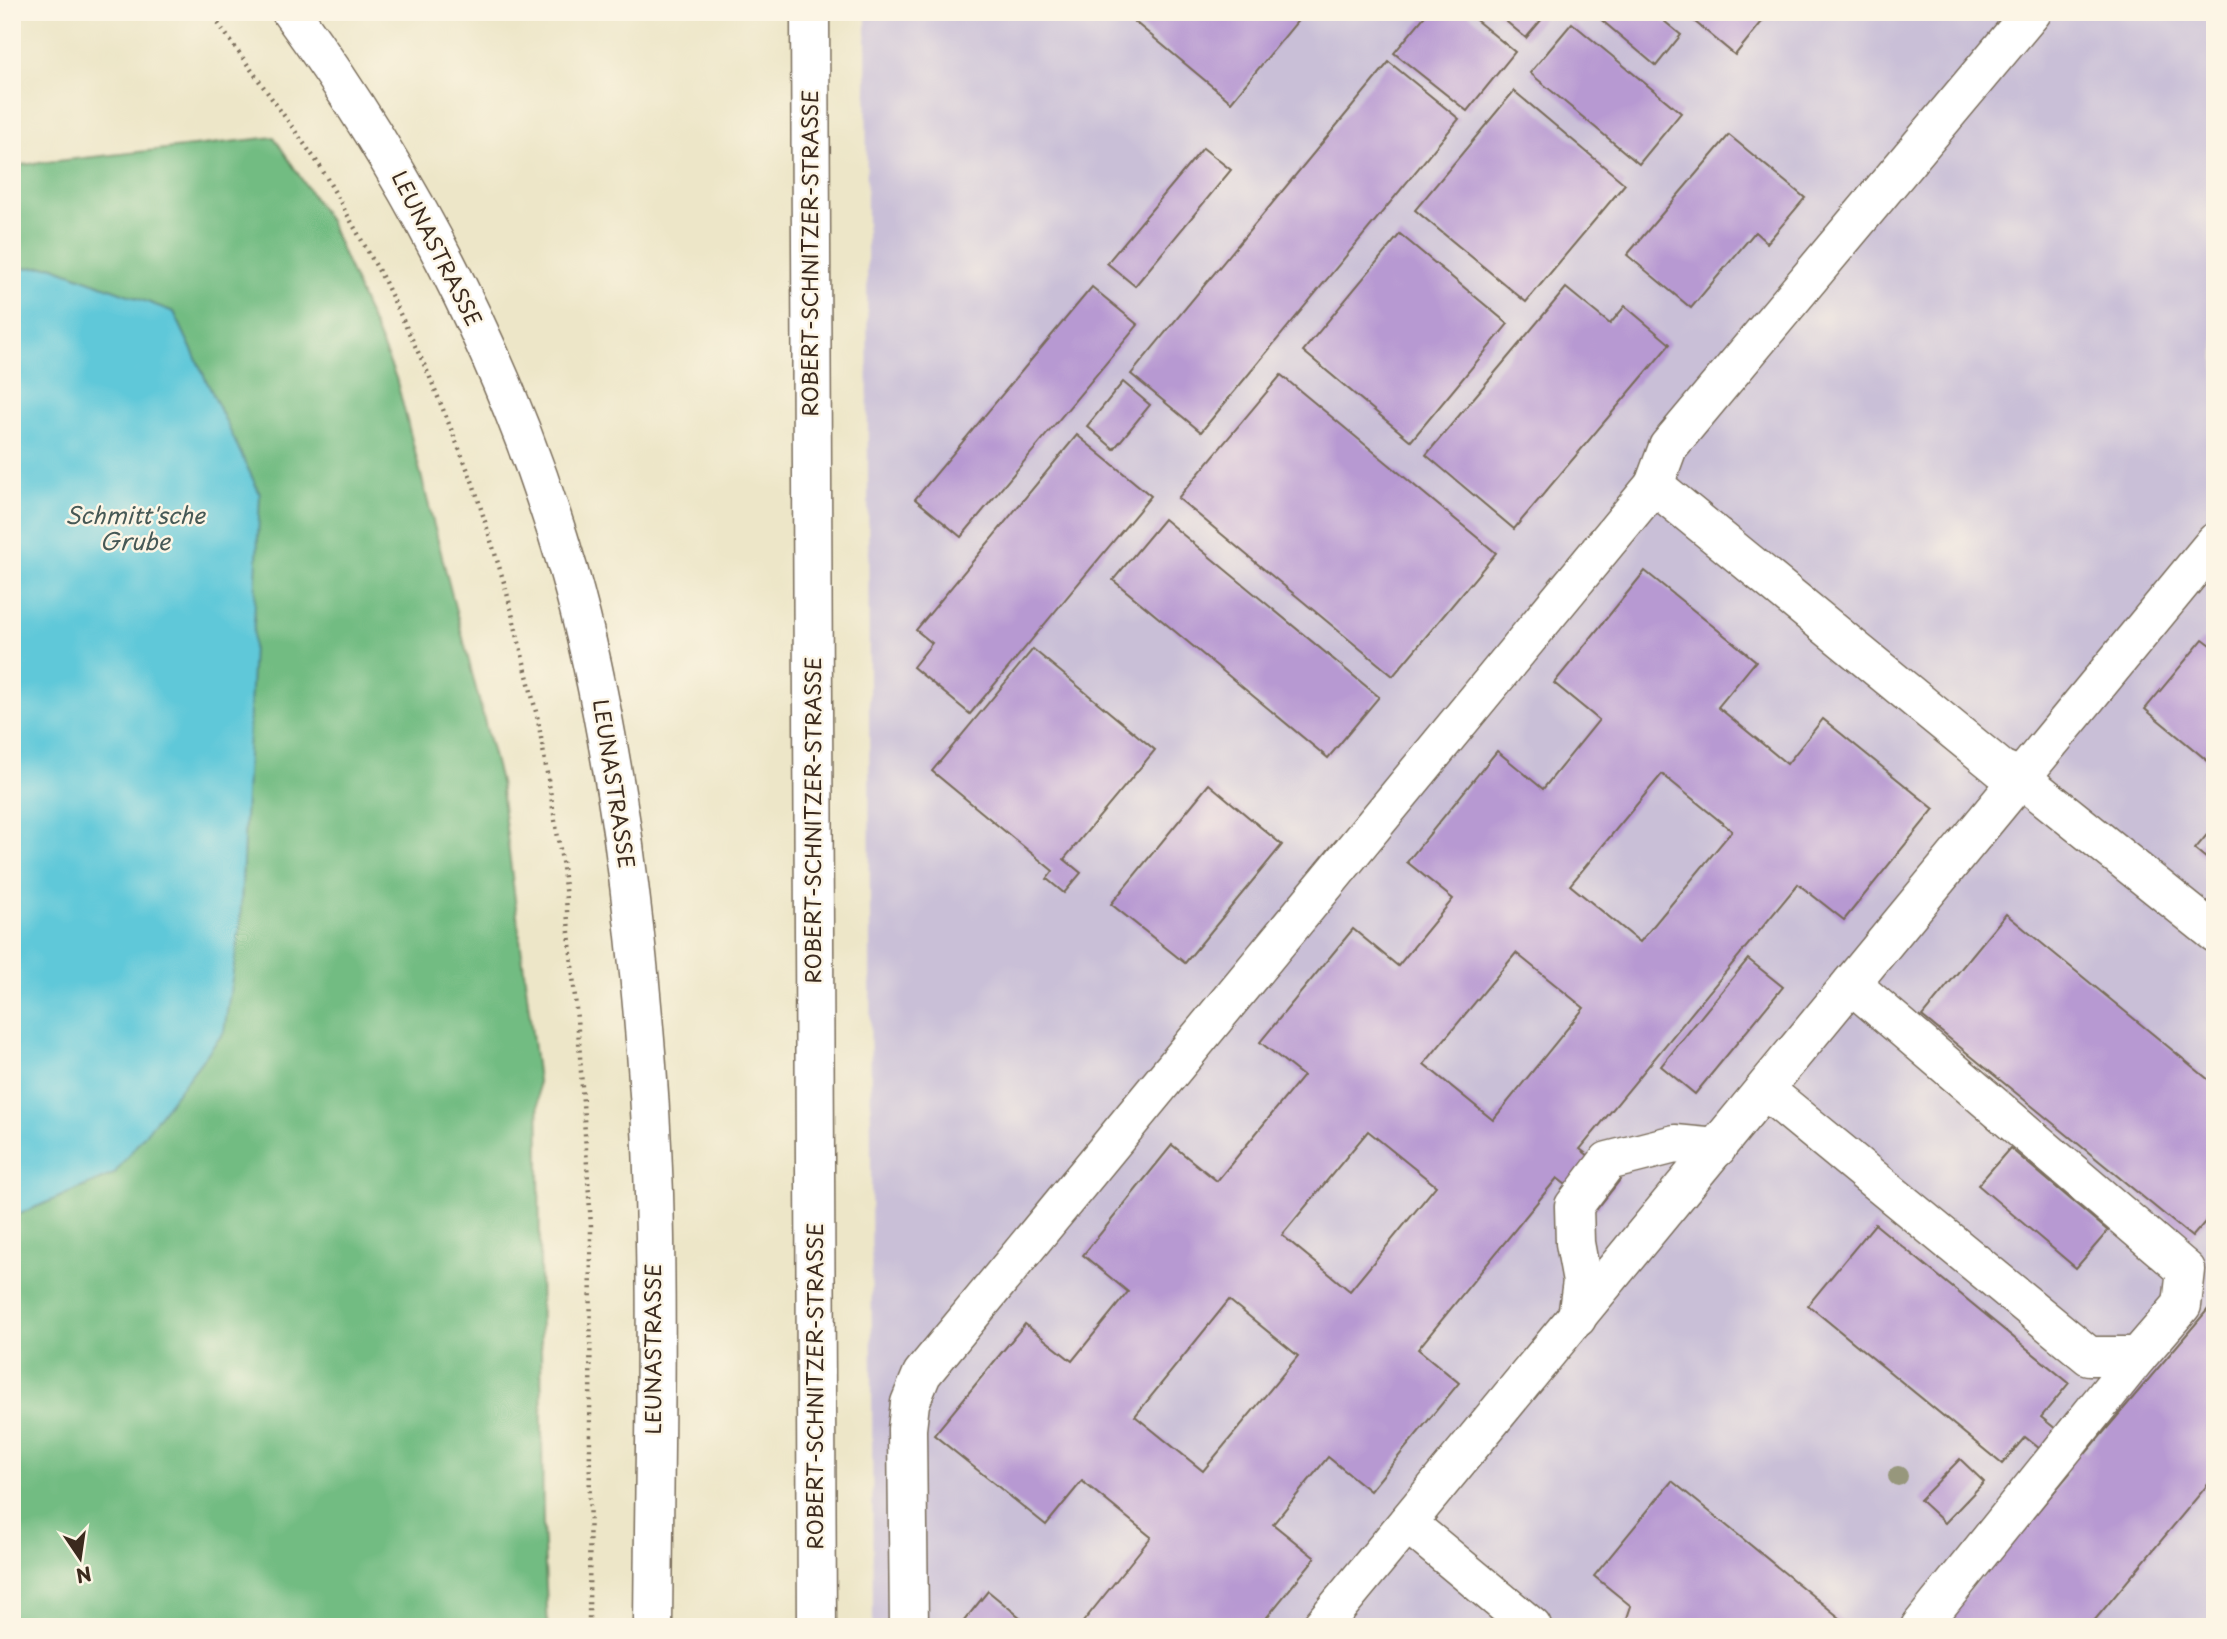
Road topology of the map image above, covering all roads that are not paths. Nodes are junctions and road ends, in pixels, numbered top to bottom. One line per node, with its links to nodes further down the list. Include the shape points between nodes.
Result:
1 (291, 12): 14 (main road, LEUNASTRASSE, via 392,163 487,348 554,524 603,717 640,983 653,1189)
2 (810, 12): 15 (main road, ROBERT-SCHNITZER-STRASSE)
3 (2032, 12): 4 (main road, via 1668,447)
4 (1654, 485): 6 (main road, via 2001,769); 16 (main road, via 922,1374 910,1403 907,1429)
5 (2215, 542): 6 (main road)
6 (2020, 777): 7 (main road); 8 (main road)
7 (2215, 933)
8 (1851, 984): 9 (main road); 12 (main road, via 2186,1270 2182,1305)
9 (1765, 1090): 10 (main road); 12 (main road, via 2089,1356)
10 (1717, 1148): 11 (main road); 11 (main road, via 1675,1144 1608,1161 1574,1206 1582,1281)
11 (1577, 1318): 13 (main road)
12 (2138, 1356): 19 (main road)
13 (1407, 1523): 17 (main road); 18 (main road)
14 (653, 1627)
15 (817, 1627)
16 (909, 1627)
17 (1321, 1627)
18 (1532, 1627)
19 (1920, 1627)

